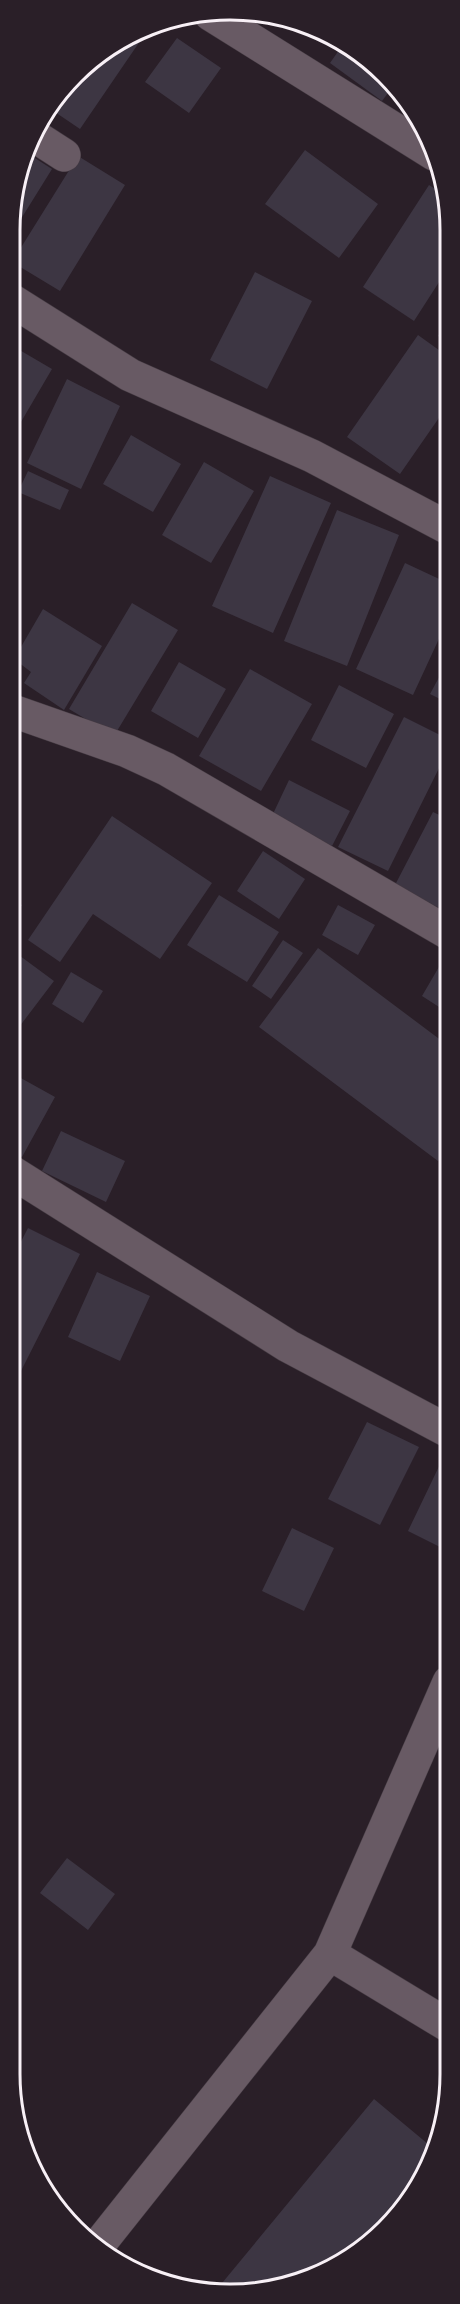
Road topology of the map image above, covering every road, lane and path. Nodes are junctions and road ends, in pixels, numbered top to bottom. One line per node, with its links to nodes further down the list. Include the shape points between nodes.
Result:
1 (220, 20): 3 (street)
2 (40, 139): 4 (street)
3 (423, 147)
4 (64, 155)
5 (20, 306): 6 (street, via 130,375 312,456)
6 (440, 525)
7 (20, 714): 8 (street, via 166,769)
8 (440, 928)
9 (20, 1177): 10 (street, via 288,1346)
10 (440, 1427)
11 (440, 1703): 12 (street)
12 (330, 1954): 13 (street); 14 (street)
13 (440, 2021)
14 (102, 2241)

